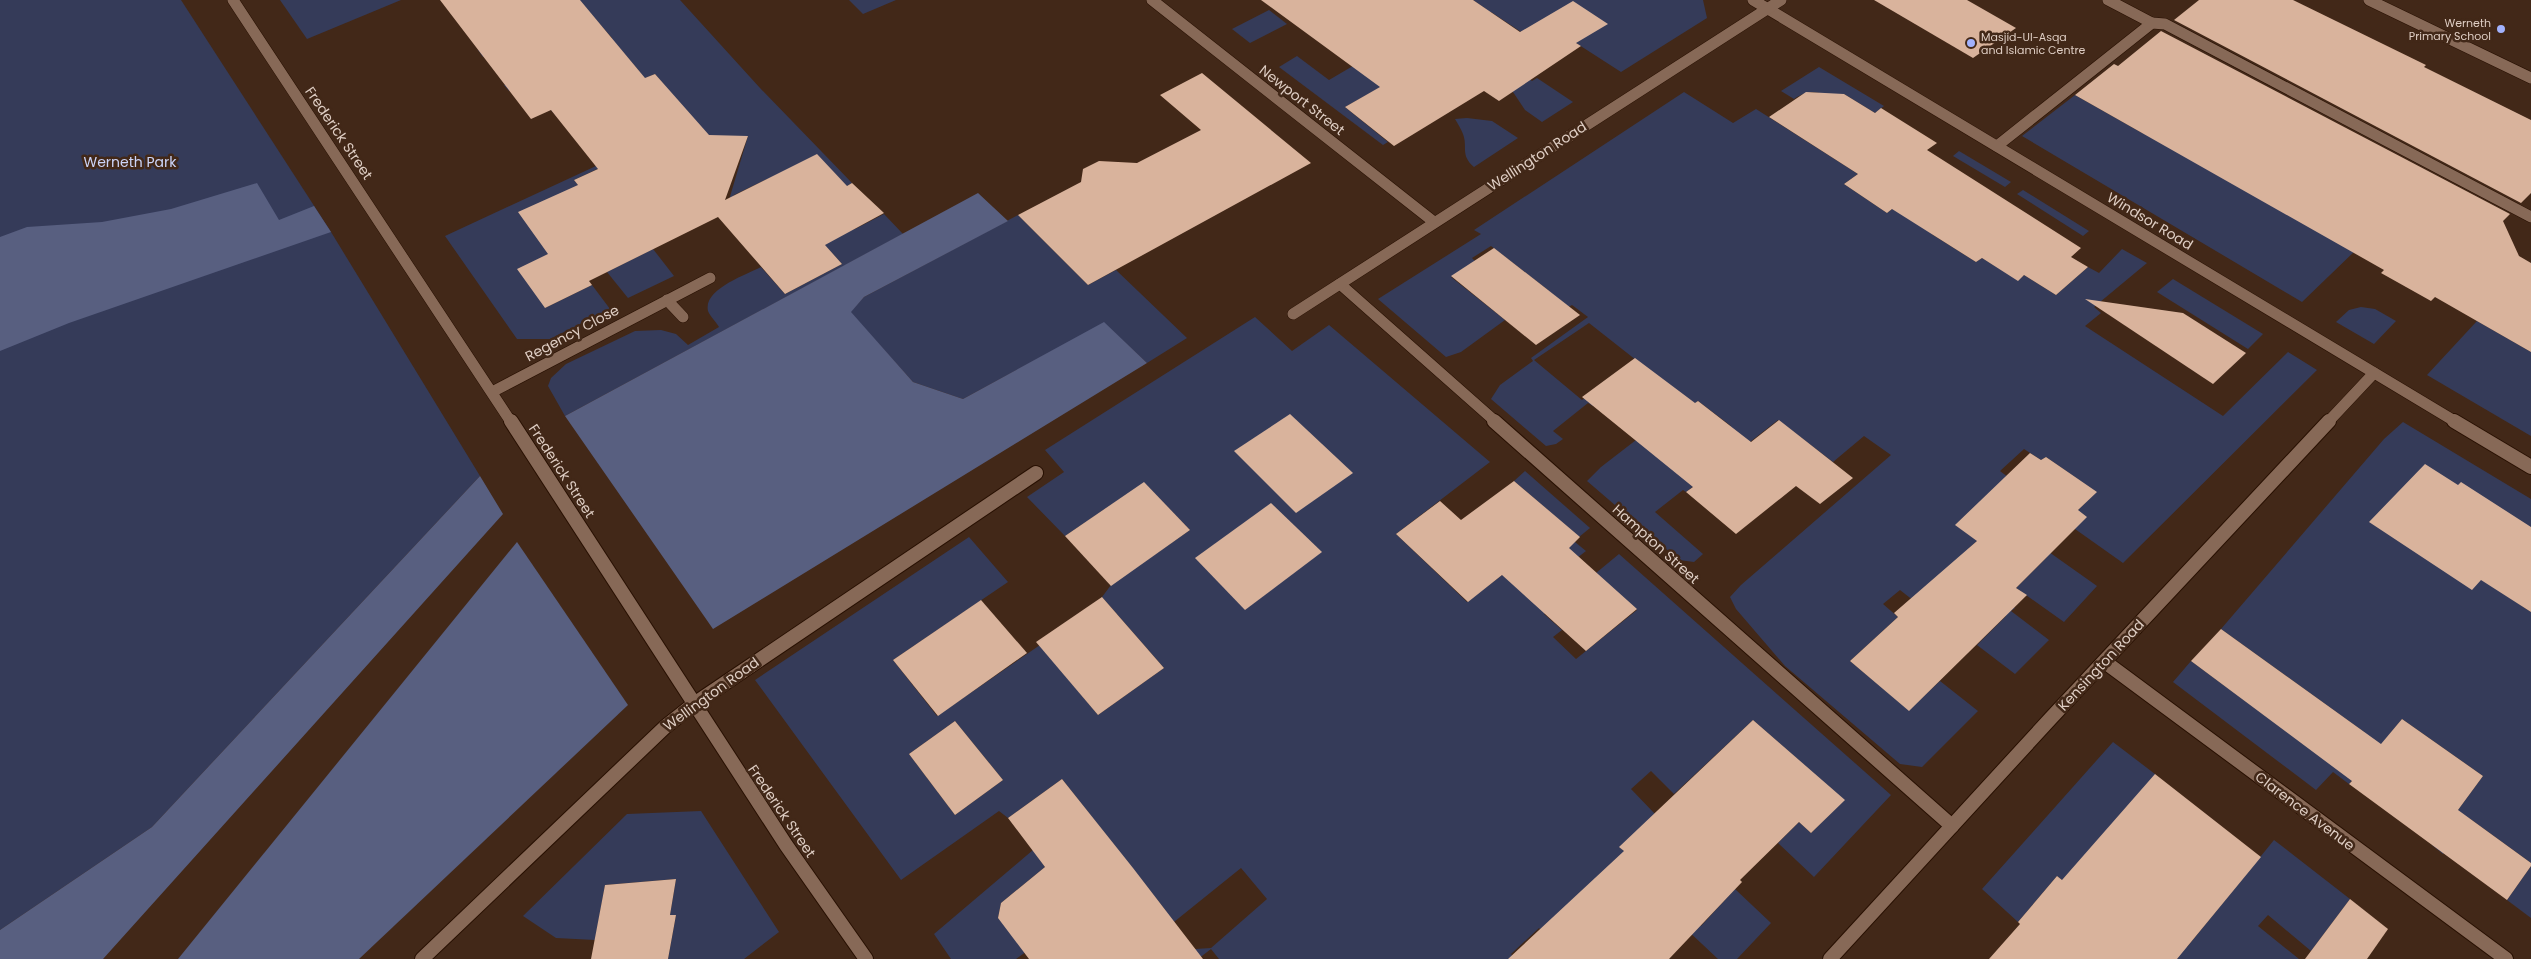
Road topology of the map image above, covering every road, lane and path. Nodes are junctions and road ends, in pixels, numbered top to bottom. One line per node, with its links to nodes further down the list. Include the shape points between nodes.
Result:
1 (232, 0): 19 (street, Frederick Street)
2 (1152, 0): 12 (street, Newport Street)
3 (1753, 0): 7 (street, Windsor Road)
4 (1781, 0): 7 (street, Wellington Road)
5 (2108, 0): 8 (street)
6 (2369, 0): 9 (street)
7 (1768, 9): 10 (street, Windsor Road); 12 (street, Wellington Road)
8 (2152, 23): 10 (street); 11 (street, via 2165,24)
9 (2531, 78)
10 (1997, 146): 18 (street, Windsor Road)
11 (2531, 217)
12 (1434, 222): 14 (street, Wellington Road)
13 (710, 278): 15 (street, Regency Close)
14 (1340, 284): 16 (street, Wellington Road); 24 (street, Hampton Street)
15 (667, 300): 17 (street); 19 (street, Regency Close)
16 (1293, 314)
17 (682, 317)
18 (2374, 373): 20 (street, Windsor Road); 22 (street, Kensington Road)
19 (492, 392): 23 (street, Frederick Street)
20 (2531, 467)
21 (1036, 473): 23 (street, Wellington Road)
22 (2105, 662): 24 (street, Kensington Road); 28 (street, Clarence Avenue)
23 (694, 704): 25 (street, Wellington Road, via 665,727); 26 (street, Frederick Street, via 786,845)
24 (1952, 826): 27 (street, Kensington Road)
25 (422, 959)
26 (866, 959)
27 (1830, 959)
28 (2506, 959)

